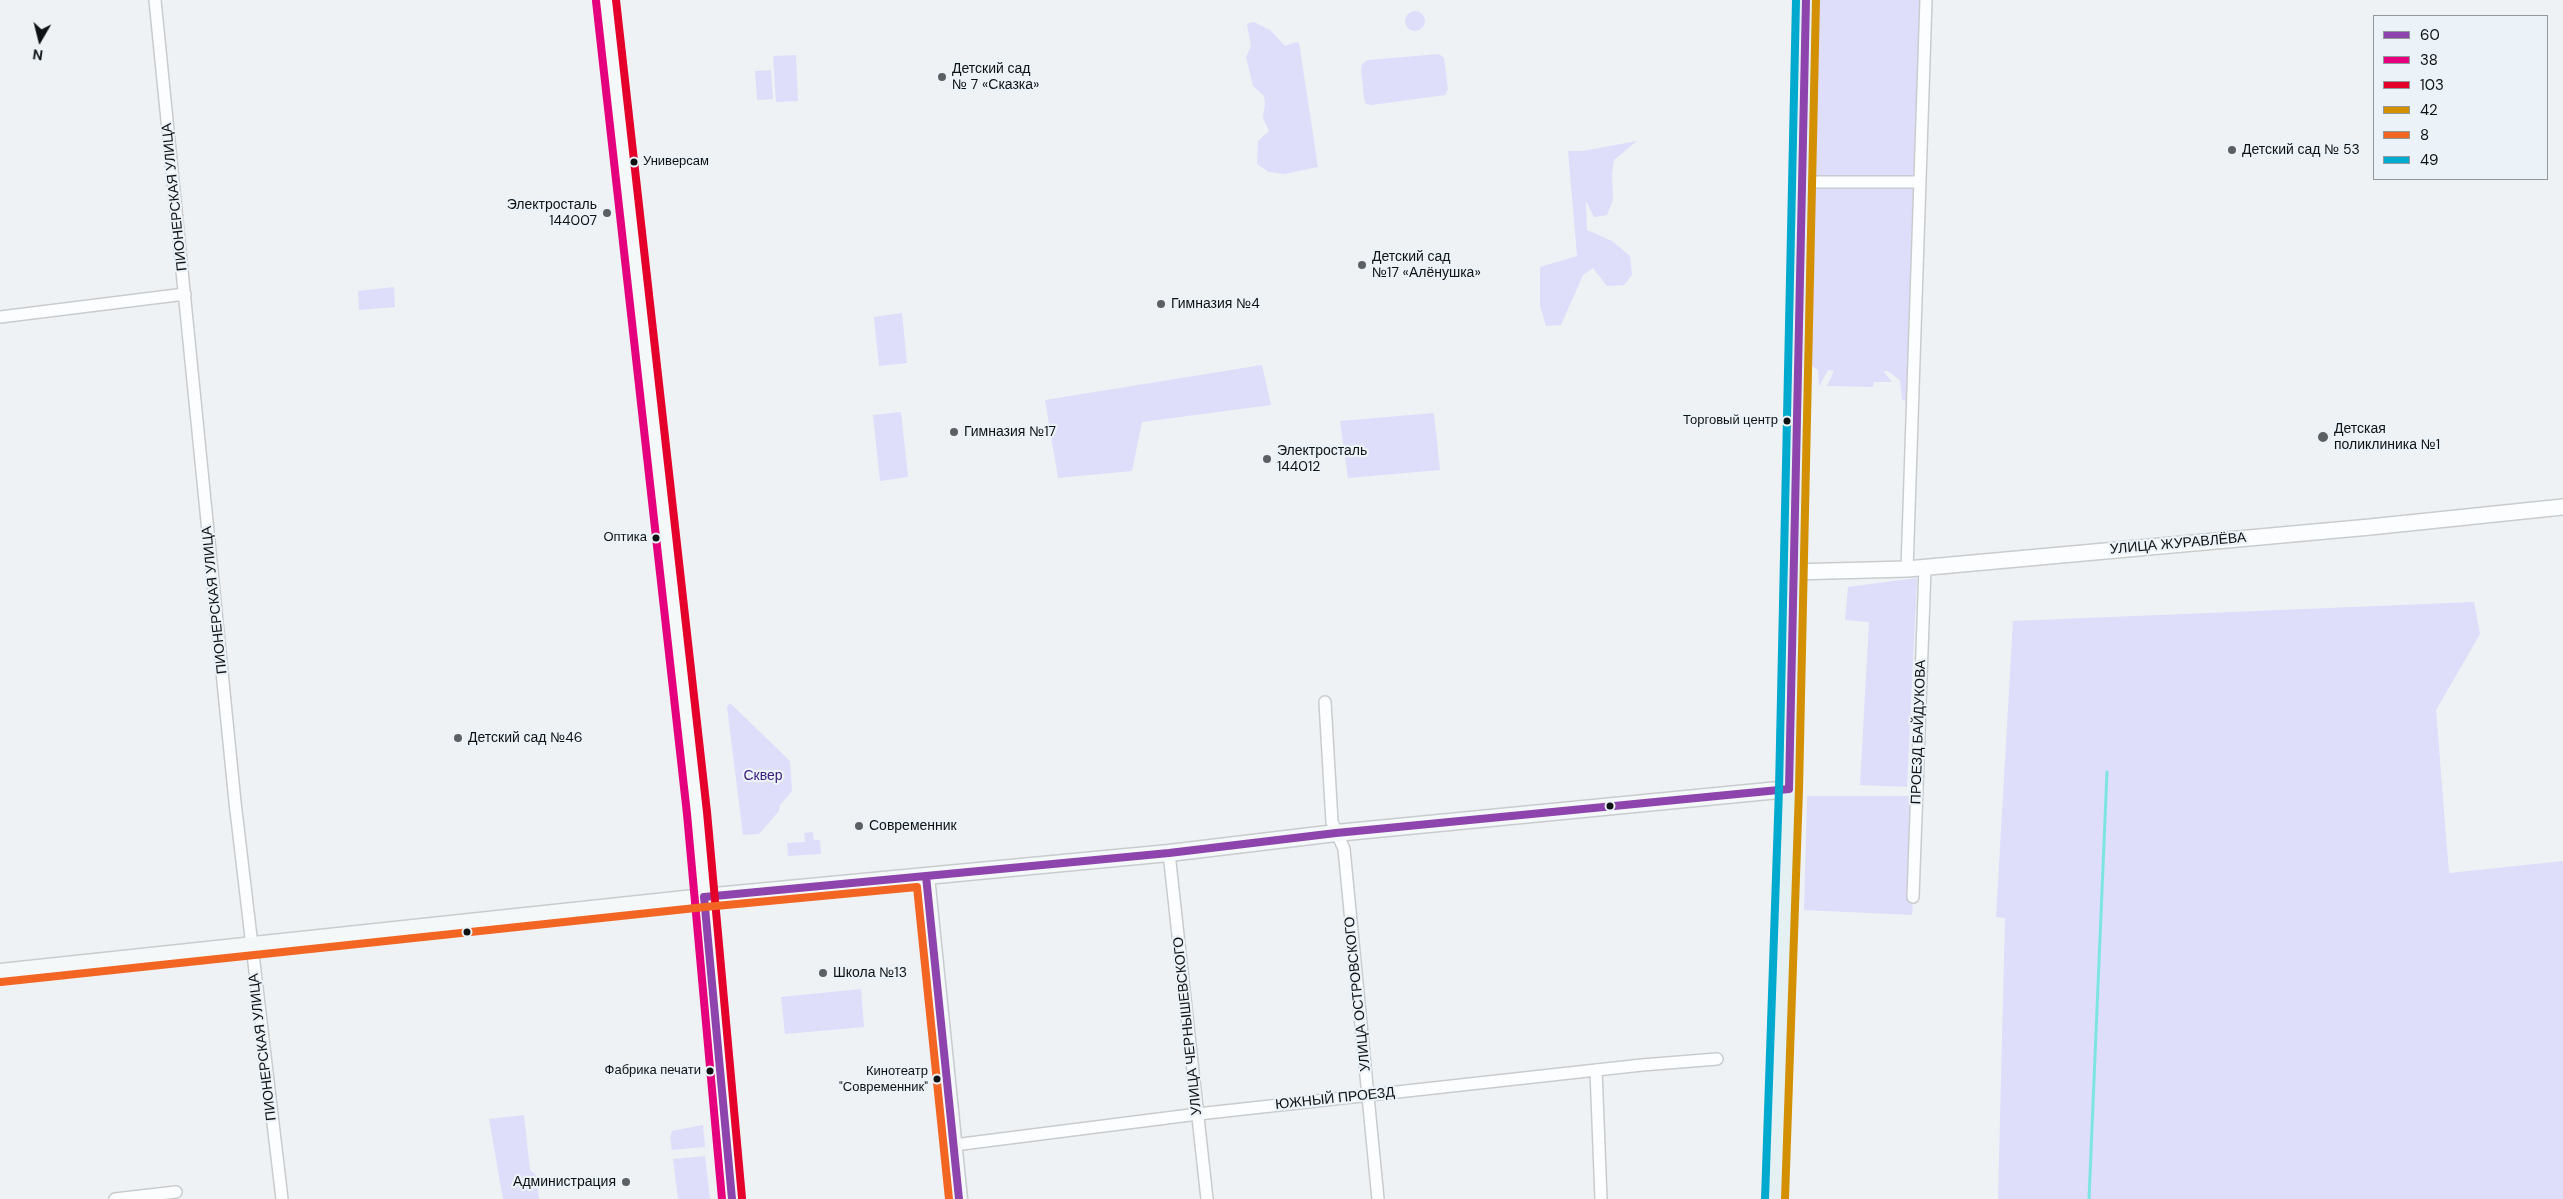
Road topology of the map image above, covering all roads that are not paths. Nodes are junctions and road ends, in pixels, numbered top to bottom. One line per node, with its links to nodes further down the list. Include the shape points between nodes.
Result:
1 (155, 0): 7 (street, ПИОНЕРСКАЯ УЛИЦА)
2 (606, 0): 18 (main road)
3 (1806, 0): 5 (highway)
4 (1926, 0): 6 (street)
5 (1801, 182): 6 (street); 12 (highway)
6 (1920, 182): 11 (street)
7 (185, 294): 8 (street); 20 (street, ПИОНЕРСКАЯ УЛИЦА)
8 (0, 317)
9 (2563, 507): 10 (street, УЛИЦА ЖУРАВЛЁВА, via 2370,528)
10 (1925, 568): 11 (street, УЛИЦА ЖУРАВЛЁВА); 19 (street, ПРОЕЗД БАЙДУКОВА)
11 (1907, 570): 12 (street, УЛИЦА ЖУРАВЛЁВА)
12 (1792, 572): 14 (highway)
13 (1325, 702): 15 (street, via 1330,797)
14 (1789, 789): 15 (main road); 35 (highway)
15 (1336, 833): 16 (main road); 24 (street, УЛИЦА ОСТРОВСКОГО, via 1344,849)
16 (1169, 853): 17 (main road); 25 (street, УЛИЦА ЧЕРНЫШЕВСКОГО)
17 (926, 876): 18 (main road); 26 (main road)
18 (704, 897): 20 (main road); 30 (main road)
19 (1913, 897)
20 (251, 944): 21 (main road); 29 (street, ПИОНЕРСКАЯ УЛИЦА)
21 (0, 972)
22 (1718, 1059): 23 (street, ЮЖНЫЙ ПРОЕЗД)
23 (1596, 1070): 24 (street, ЮЖНЫЙ ПРОЕЗД); 34 (street)
24 (1369, 1096): 25 (street, ЮЖНЫЙ ПРОЕЗД); 33 (street, УЛИЦА ОСТРОВСКОГО)
25 (1198, 1114): 26 (street, ЮЖНЫЙ ПРОЕЗД); 32 (street, УЛИЦА ЧЕРНЫШЕВСКОГО)
26 (954, 1146): 31 (main road)
27 (176, 1192): 28 (street)
28 (115, 1199)
29 (282, 1199)
30 (732, 1199)
31 (959, 1199)
32 (1207, 1199)
33 (1378, 1199)
34 (1601, 1199)
35 (1775, 1199)

